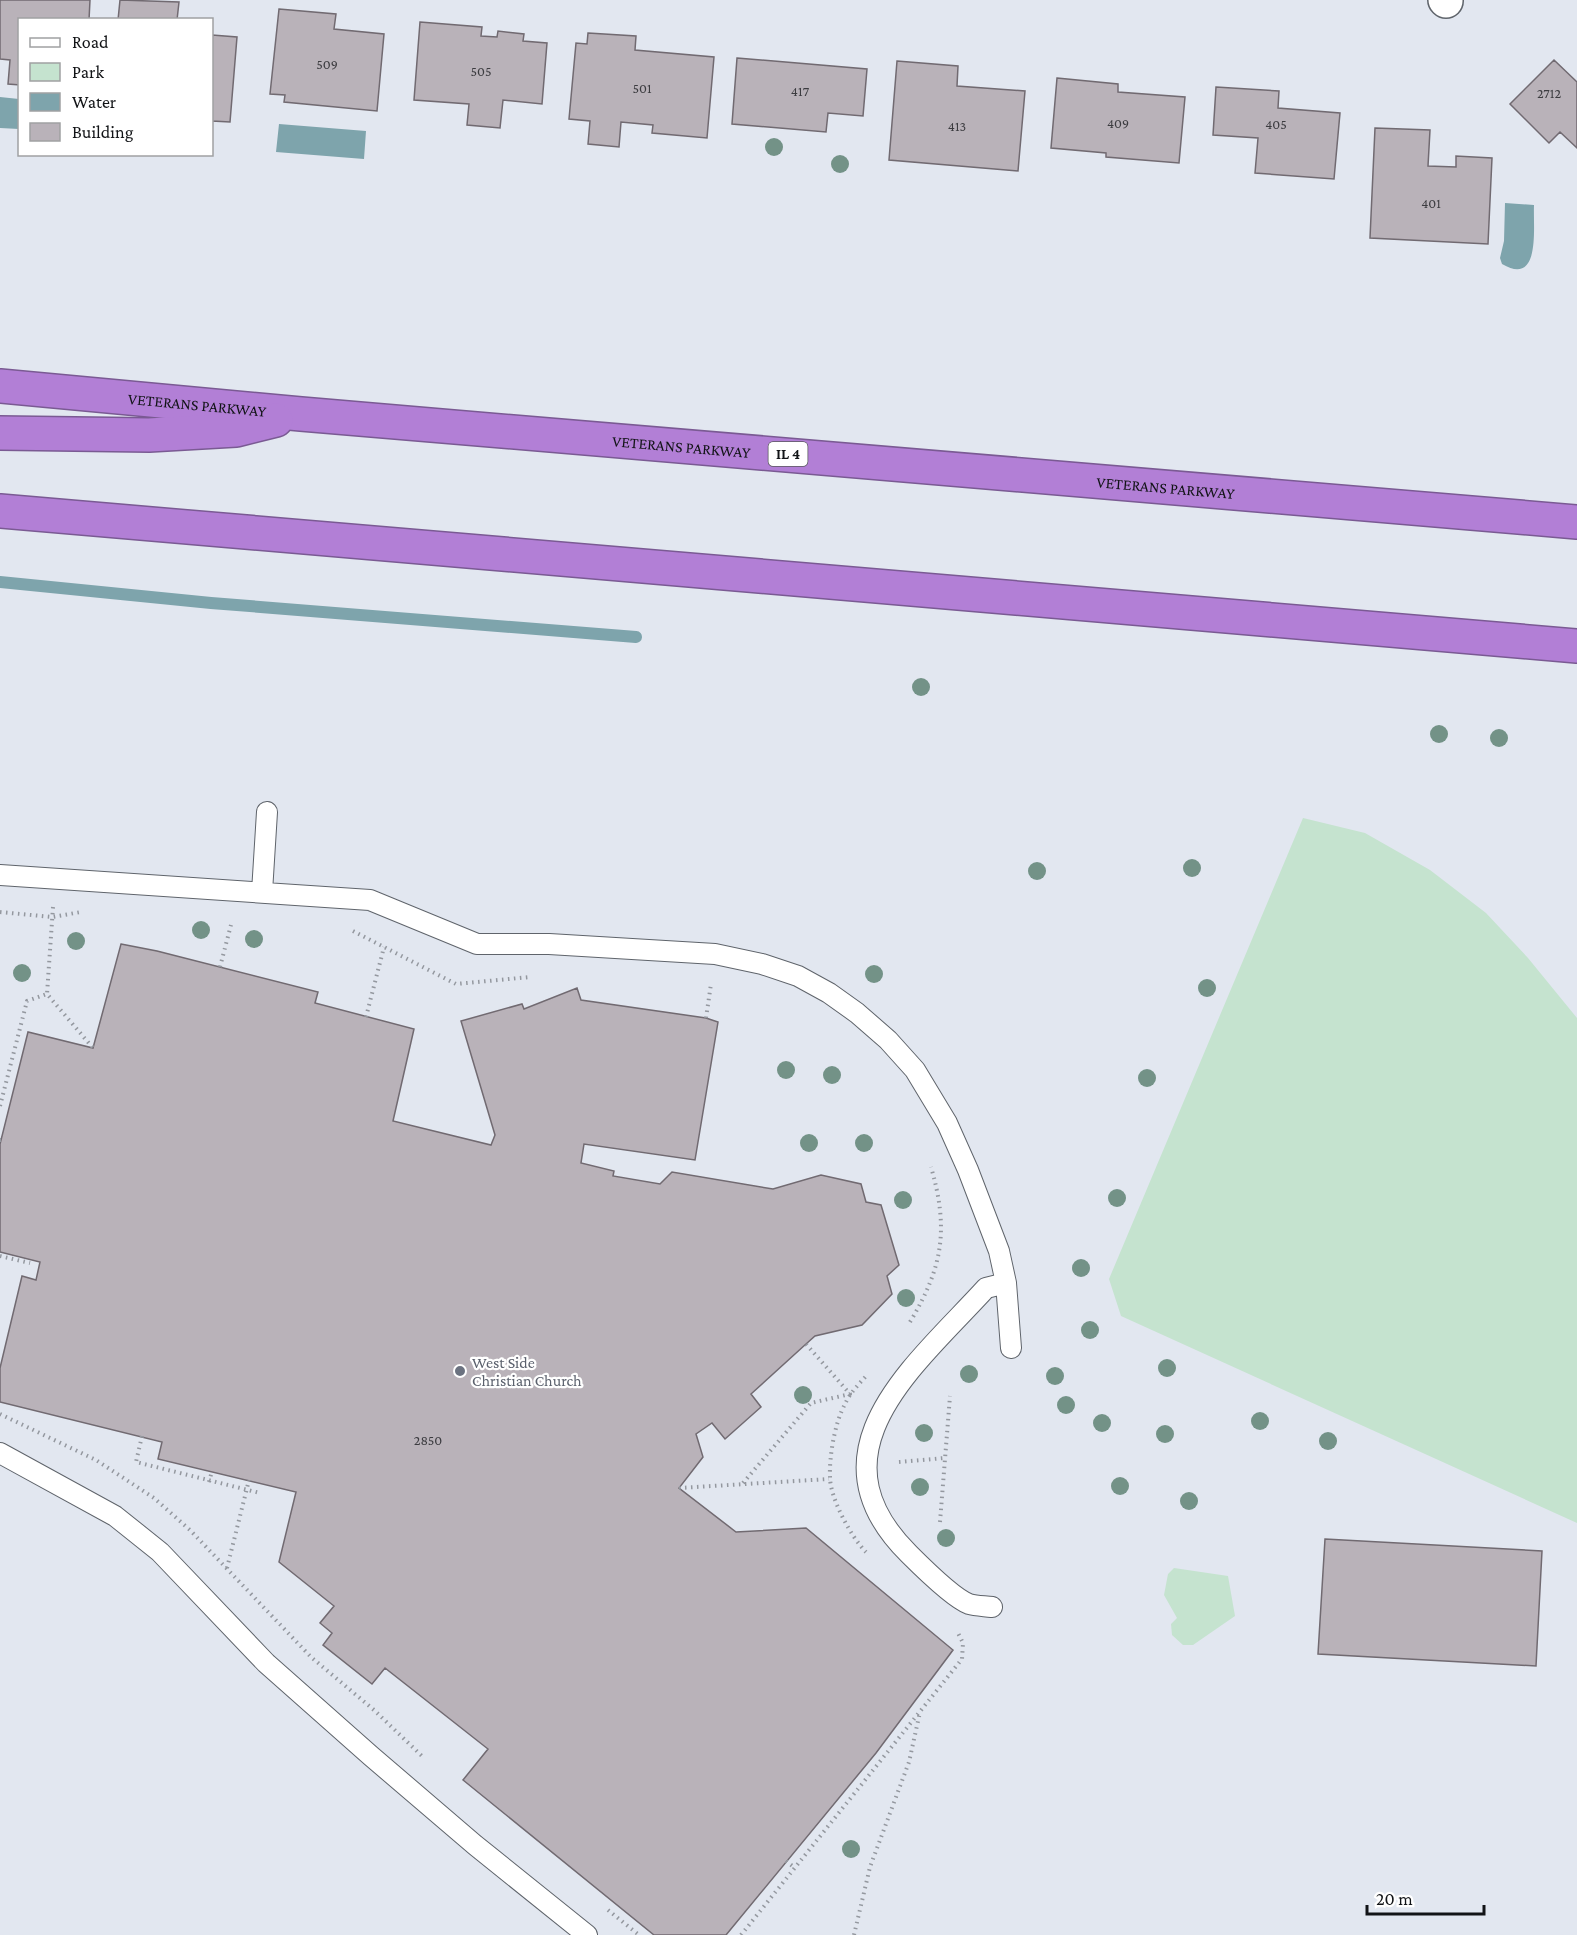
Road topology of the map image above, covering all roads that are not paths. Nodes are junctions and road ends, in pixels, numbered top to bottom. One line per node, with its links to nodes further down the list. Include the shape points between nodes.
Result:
1 (3, 385): 2 (highway, VETERANS PARKWAY / IL 4)
2 (301, 414): 3 (highway, via 236,430 148,435); 5 (highway, VETERANS PARKWAY / IL 4)
3 (0, 433)
4 (0, 511): 6 (highway)
5 (1577, 522)
6 (1577, 646)
7 (267, 812): 9 (lane)
8 (0, 875): 9 (lane)
9 (261, 892): 10 (lane, via 370,900 477,944 549,944 715,954 798,976 857,1012 915,1070 947,1123 968,1170 990,1225)
10 (1006, 1283): 11 (lane); 13 (lane, via 986,1288 896,1388 878,1417 866,1458 867,1482 890,1534 960,1599)
11 (1011, 1348)
12 (0, 1453): 14 (lane, via 115,1516 160,1552 266,1663 475,1845)
13 (992, 1607)
14 (587, 1935)

